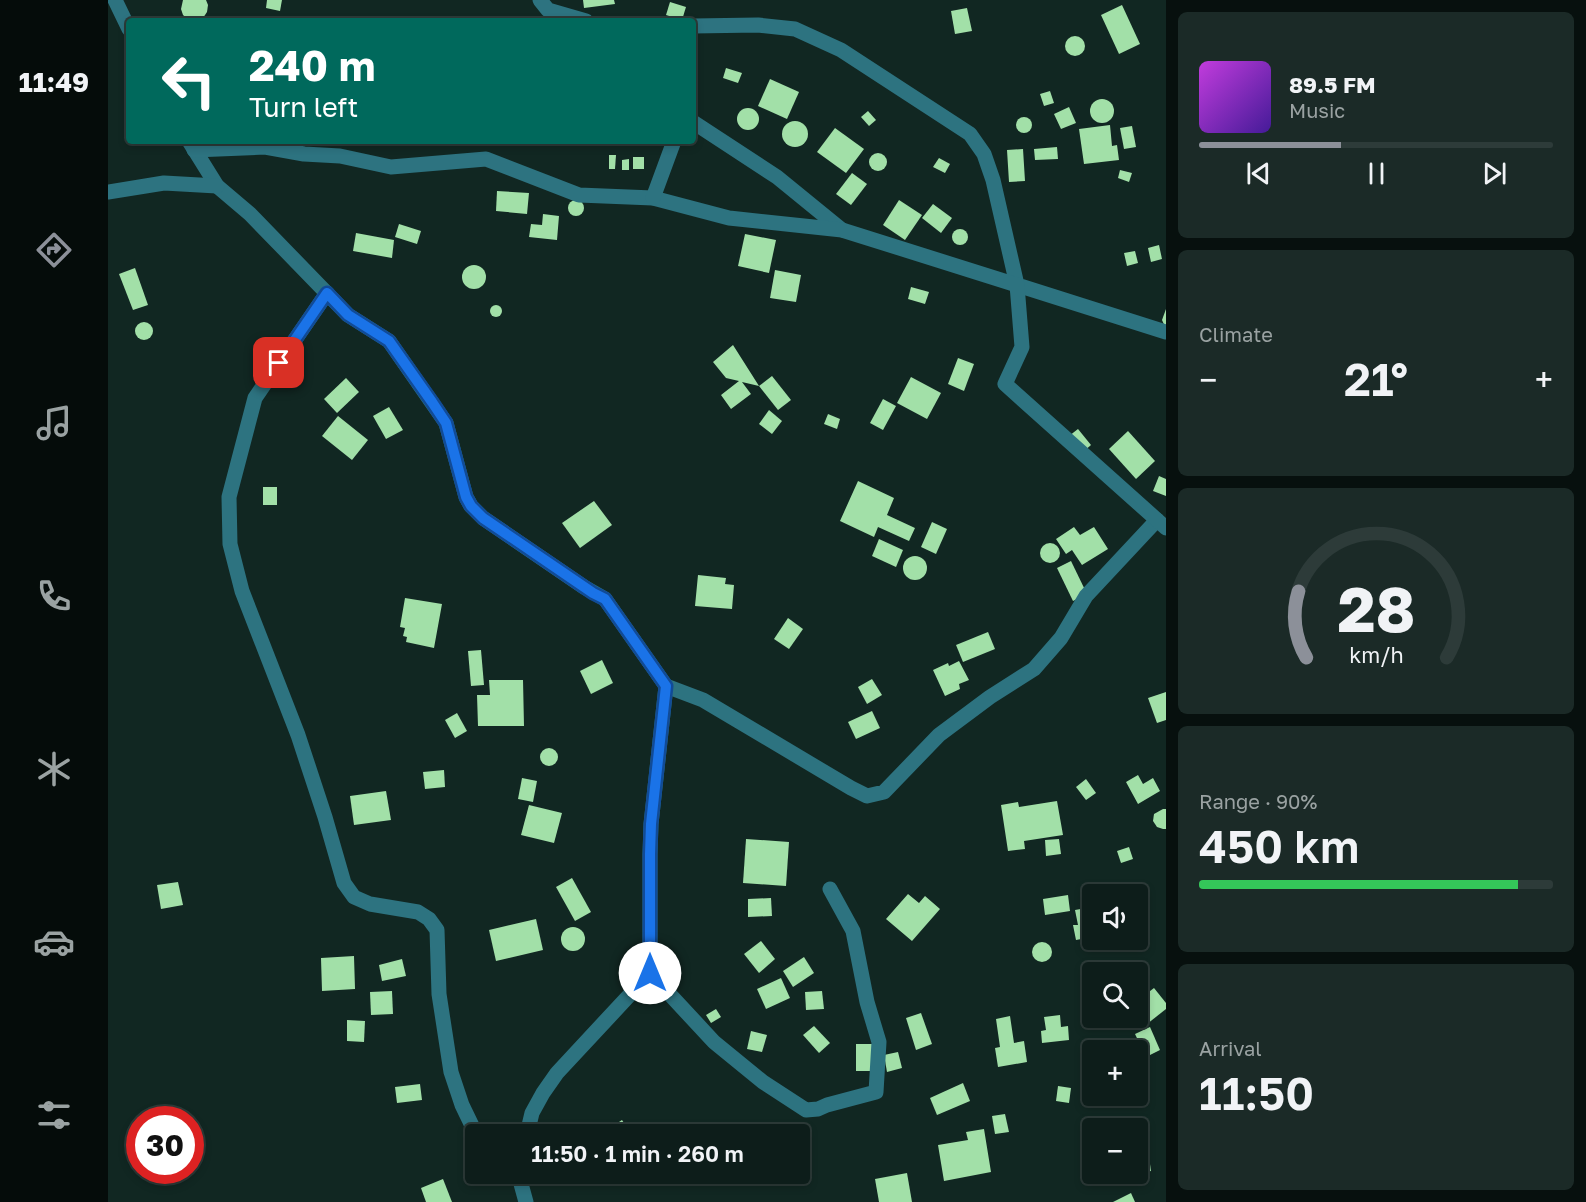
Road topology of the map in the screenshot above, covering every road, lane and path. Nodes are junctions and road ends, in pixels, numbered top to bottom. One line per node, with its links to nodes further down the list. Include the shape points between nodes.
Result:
1 (115, 0): 4 (street)
2 (540, 0): 3 (street, via 548,10)
3 (576, 18)
4 (126, 23)
5 (696, 26): 13 (street, via 795,29 841,50 970,134 984,154 993,180)
6 (696, 124): 12 (street, via 777,177)
7 (673, 144): 11 (street)
8 (192, 146): 9 (street); 11 (street, via 265,147 391,167 486,159 579,195)
9 (217, 186): 10 (street, via 164,183); 14 (street)
10 (108, 192)
11 (653, 198): 12 (street, via 729,218)
12 (842, 230): 13 (street)
13 (1017, 285): 15 (street); 16 (street, via 1022,347 1005,384)
14 (327, 293): 17 (street, via 348,315 389,341 432,402 446,423 471,506 483,518 605,599); 20 (street, via 255,398 229,498 230,544 242,591 301,745 344,883 354,897 370,904 418,912 437,930 439,994 451,1072)
15 (1166, 332)
16 (1162, 524): 17 (street, via 1086,596 1061,638 1034,669 939,735 884,792 867,796 703,700)
17 (666, 686): 19 (street, via 651,824)
18 (830, 889): 19 (street, via 853,931 879,1042 876,1092 807,1110 763,1082 714,1042)
19 (650, 973): 21 (street, via 557,1073)
20 (471, 1124)
21 (529, 1124)
22 (521, 1184): 23 (street)
23 (526, 1202)

